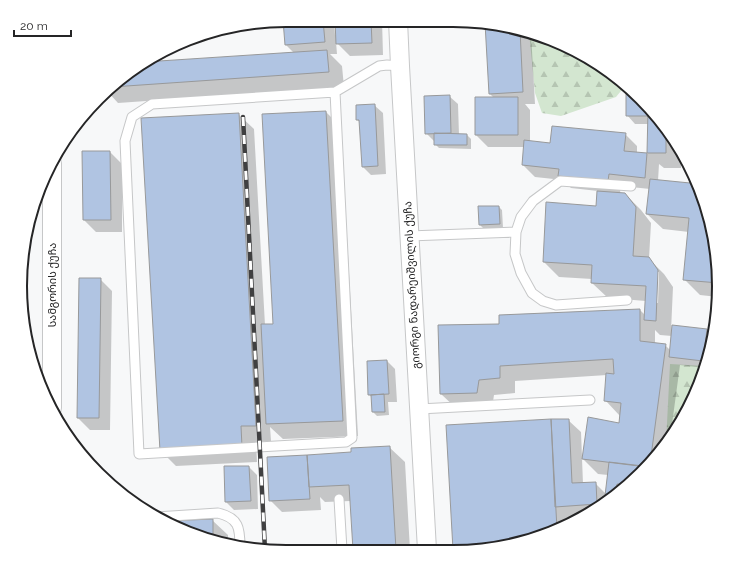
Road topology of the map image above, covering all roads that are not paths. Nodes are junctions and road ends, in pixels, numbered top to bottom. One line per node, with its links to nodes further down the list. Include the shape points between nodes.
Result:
1 (398, 27): 2 (street, გიორგი ნადარეიშვილის ქუჩა)
2 (400, 66): 3 (lane, via 378,66); 7 (street, გიორგი ნადარეიშვილის ქუჩა)
3 (335, 92): 3 (lane, via 352,438 346,442 139,454 124,141 132,117 152,104)
4 (52, 176): 9 (street, სამგორის ქუჩა)
5 (631, 186): 6 (lane, via 560,181 532,201 521,217)
6 (516, 232): 7 (lane); 8 (lane, via 515,254 521,273 532,293 543,301 556,305)
7 (409, 236): 11 (street, გიორგი ნადარეიშვილის ქუჩა)
8 (627, 300)
9 (52, 396)
10 (590, 400): 11 (lane)
11 (419, 409): 16 (street, გიორგი ნადარეიშვილის ქუჩა)
12 (339, 499): 15 (lane)
13 (168, 516): 14 (lane, via 227,515 240,531)
14 (240, 541)
15 (342, 545)
16 (427, 545)

